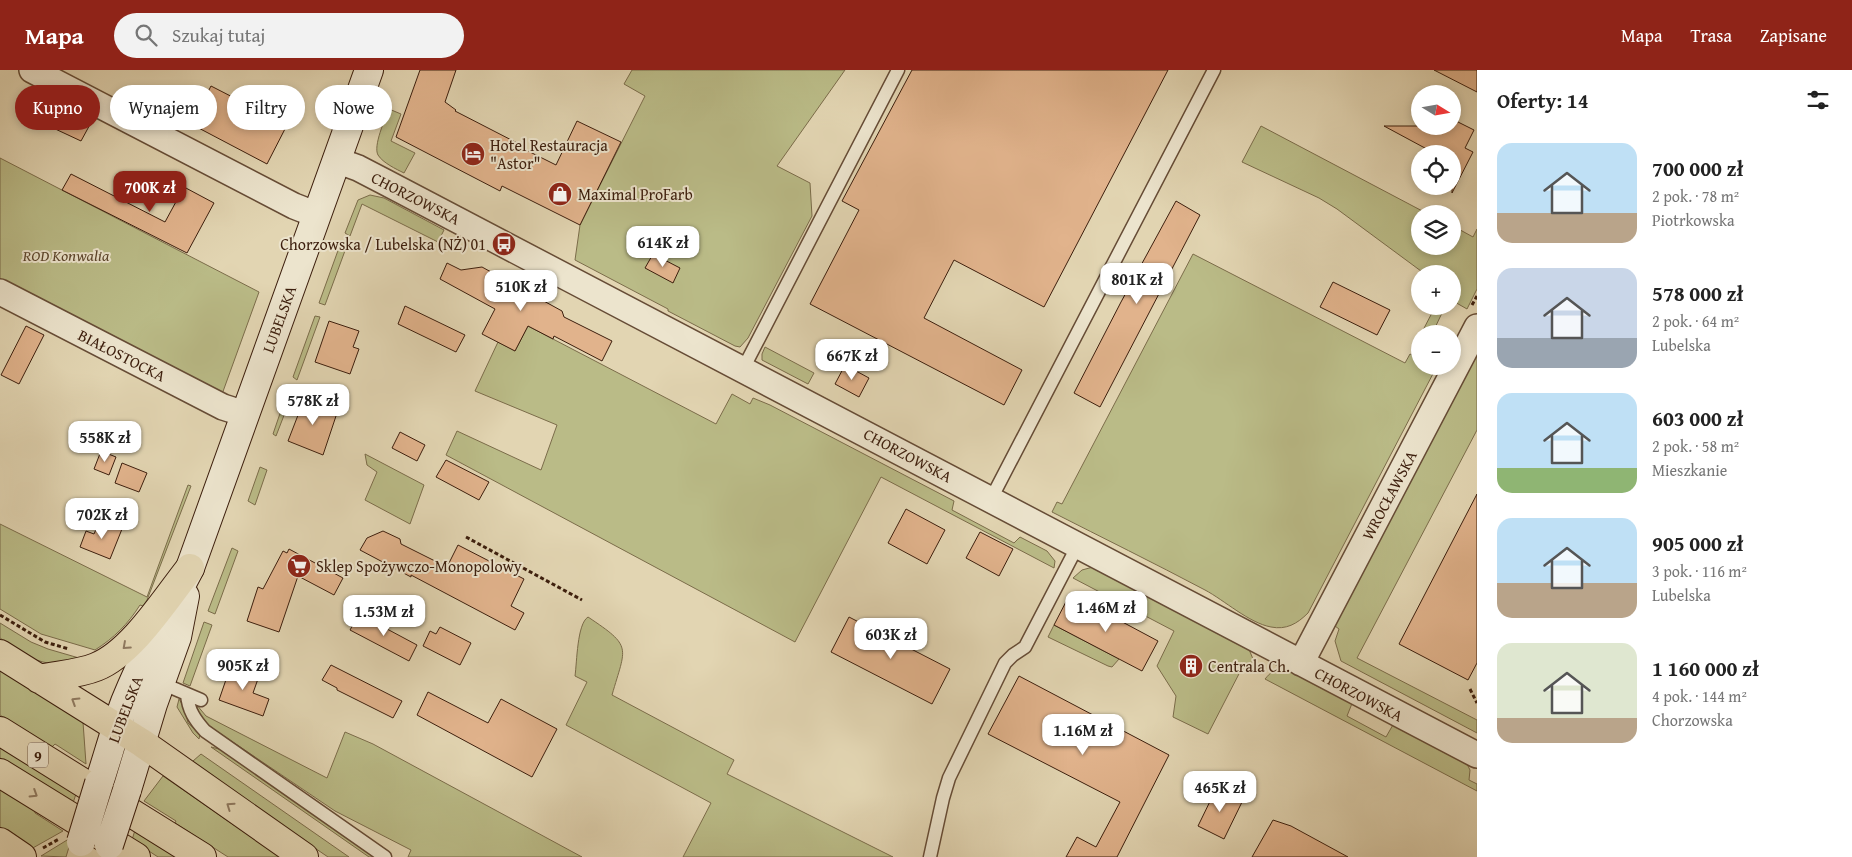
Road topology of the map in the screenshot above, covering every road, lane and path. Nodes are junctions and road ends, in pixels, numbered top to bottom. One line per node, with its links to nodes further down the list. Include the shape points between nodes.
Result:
1 (32, 70): 6 (street)
2 (369, 70): 5 (main road, LUBELSKA)
3 (898, 70): 9 (lane)
4 (1214, 70): 11 (lane)
5 (336, 160): 6 (main road, LUBELSKA); 9 (street, CHORZOWSKA, via 358,168)
6 (317, 215): 10 (main road, LUBELSKA)
7 (0, 292): 10 (street, BIAŁOSTOCKA, via 223,407)
8 (1477, 327): 19 (street, WROCŁAWSKA)
9 (743, 369): 11 (street, CHORZOWSKA)
10 (245, 414): 14 (main road, LUBELSKA)
11 (991, 499): 13 (street, CHORZOWSKA)
12 (466, 537): 15 (path)
13 (1078, 545): 19 (street, CHORZOWSKA); 39 (lane, via 1025,647 1005,663 969,733 945,789)
14 (190, 568): 20 (main road, one-way to 20, via 120,652 94,668); 21 (main road, LUBELSKA, via 177,637); 26 (main road, LUBELSKA, via 155,634)
15 (582, 600)
16 (0, 615): 17 (path, via 45,642)
17 (72, 650)
18 (0, 654): 20 (main road)
19 (1301, 664): 29 (street, CHORZOWSKA)
20 (39, 679): 26 (main road, one-way to 20)
21 (161, 683): 23 (lane); 28 (main road, LUBELSKA)
22 (1470, 689): 25 (path)
23 (187, 694): 24 (lane); 38 (lane, via 188,707 205,731)
24 (201, 700)
25 (1477, 703)
26 (117, 726): 28 (main road); 32 (main road, LUBELSKA, bridge, via 102,774)
27 (0, 732): 36 (main road, 9)
28 (142, 743): 34 (main road, LUBELSKA, bridge); 37 (main road, one-way to 28)
29 (1477, 755)
30 (0, 773): 35 (main road, 9, one-way to 35)
31 (0, 842): 33 (main road)
32 (72, 846): 33 (path)
33 (29, 855)
34 (106, 857)
35 (136, 857)
36 (202, 857)
37 (304, 857)
38 (385, 857)
39 (930, 857)

